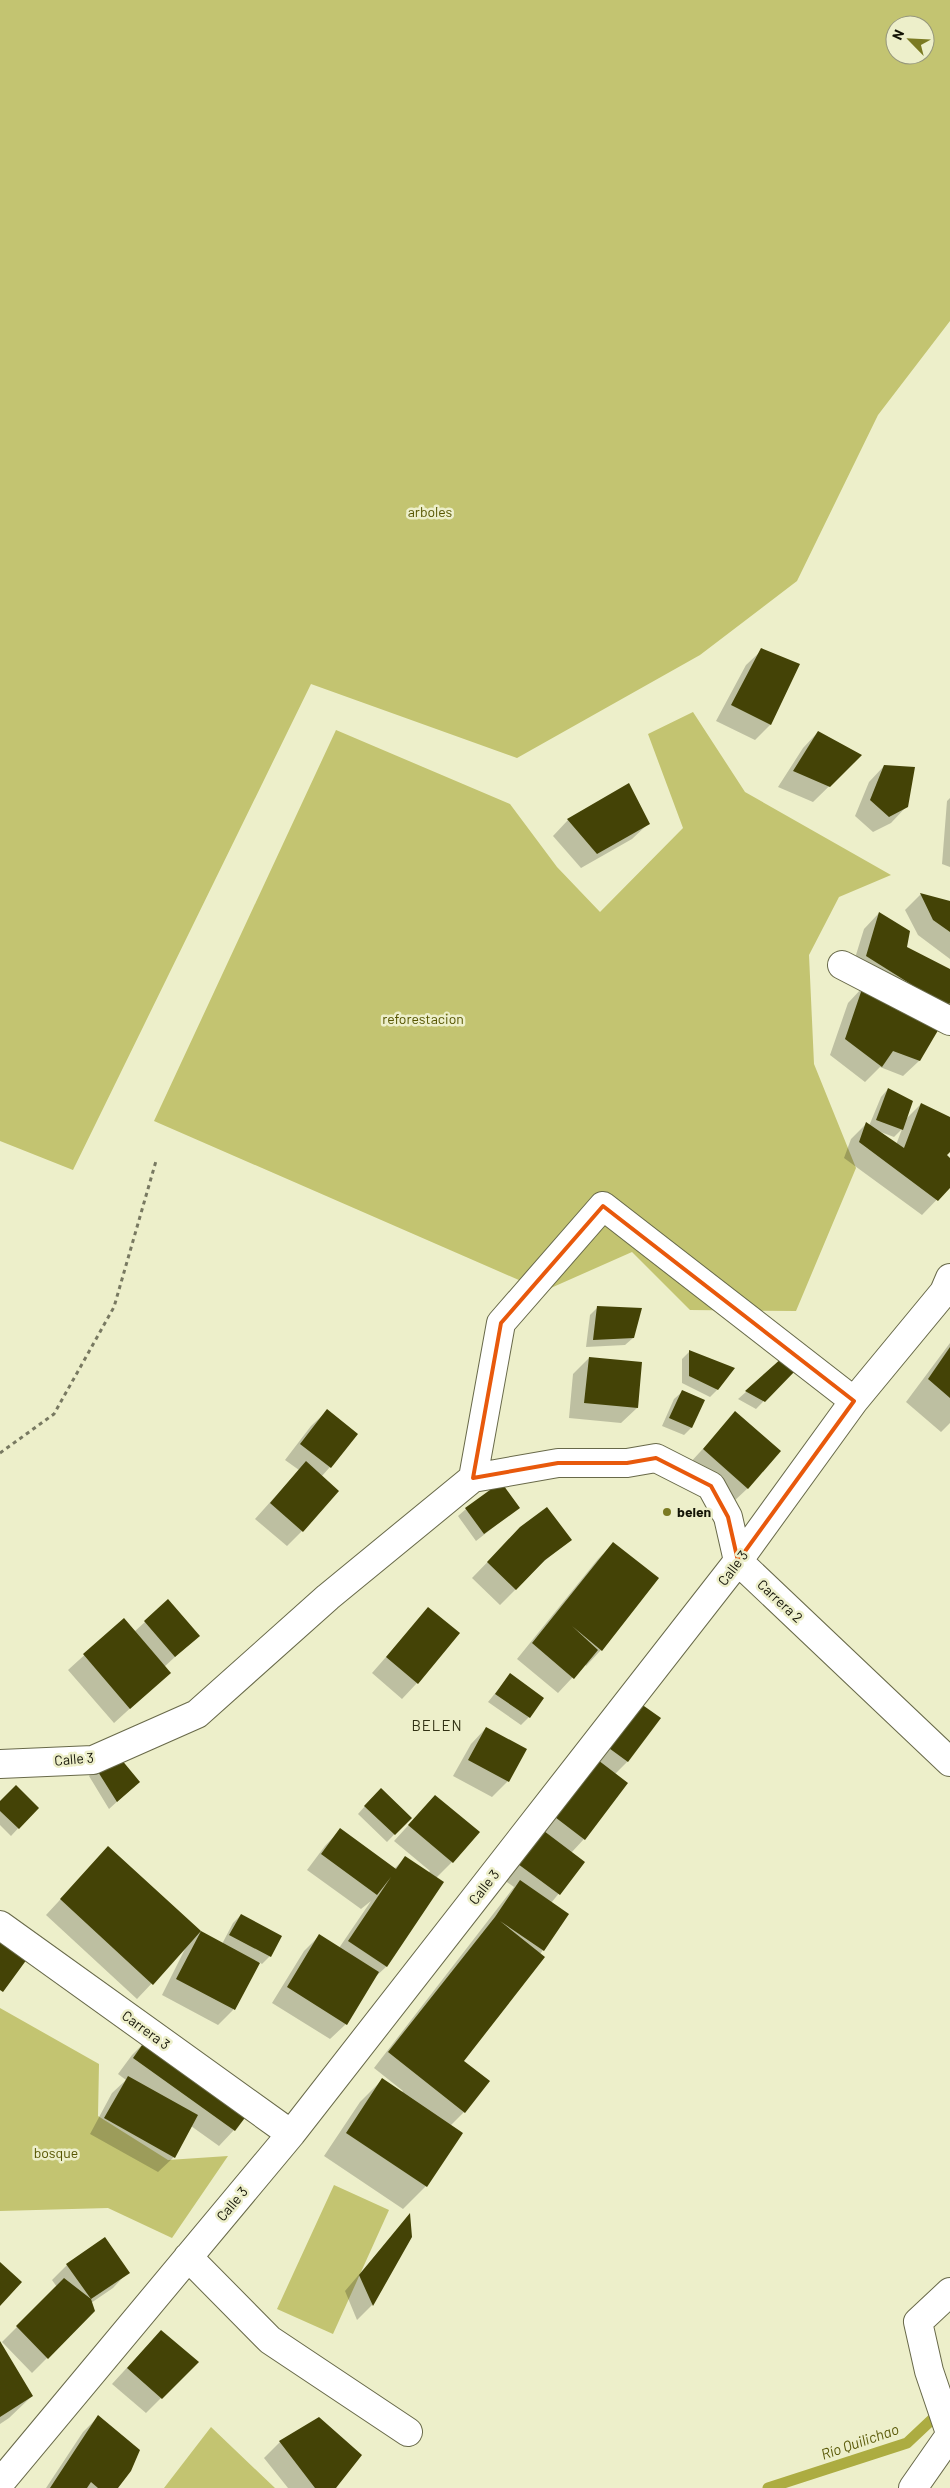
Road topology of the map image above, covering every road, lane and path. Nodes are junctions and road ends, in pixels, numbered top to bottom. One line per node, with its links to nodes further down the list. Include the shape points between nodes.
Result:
1 (842, 964): 2 (street)
2 (950, 1021)
3 (156, 1161): 6 (path, via 114,1307 54,1414)
4 (950, 1278): 5 (street, Calle 3, via 944,1292)
5 (854, 1401): 7 (street, via 602,1206 501,1323); 8 (street, Calle 3)
6 (0, 1453)
7 (473, 1478): 8 (street, via 558,1463 627,1463 656,1458 711,1486 728,1517); 10 (street, Calle 3, via 328,1598 196,1714 94,1760)
8 (738, 1561): 9 (street, Carrera 2); 12 (street, Calle 3)
9 (950, 1762)
10 (0, 1764)
11 (0, 1925): 12 (street, Carrera 3)
12 (292, 2134): 13 (street, Calle 3)
13 (188, 2257): 15 (street, via 270,2340); 17 (street, Calle 3)
14 (950, 2292): 16 (street, via 918,2322 929,2371)
15 (408, 2432)
16 (950, 2434): 18 (street)
17 (0, 2483)
18 (913, 2488)

